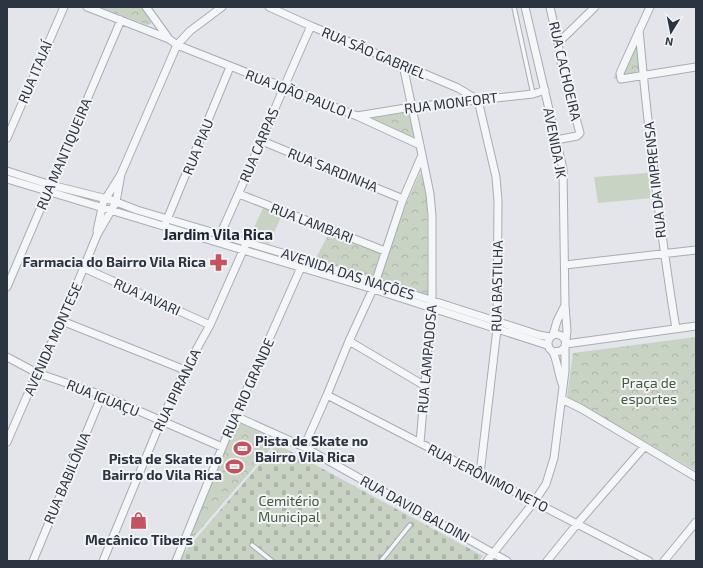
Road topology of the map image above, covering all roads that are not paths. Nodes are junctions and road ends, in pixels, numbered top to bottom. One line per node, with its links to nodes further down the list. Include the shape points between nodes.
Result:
1 (64, 7): 27 (street, RUA ITAJAÍ)
2 (87, 7): 11 (street)
3 (146, 7): 14 (street)
4 (222, 7): 16 (street, AVENIDA MONTESE, via 190,31)
5 (269, 7): 12 (street, RUA SÃO GABRIEL)
6 (514, 7): 23 (lane)
7 (525, 7): 22 (street, AVENIDA JK)
8 (550, 7): 15 (street, RUA CACHOEIRA)
9 (595, 7): 15 (street)
10 (650, 7): 13 (street)
11 (120, 20): 14 (street); 35 (street, RUA MANTIQUEIRA)
12 (311, 26): 17 (street, RUA SÃO GABRIEL); 21 (street, RUA CARPAS)
13 (639, 30): 20 (street, RUA DA IMPRENSA); 20 (street, via 620,76 621,79)
14 (169, 39): 16 (street, RUA JOÃO PAULO I)
15 (558, 42): 28 (street, RUA CACHOEIRA, via 562,68 580,133 577,136)
16 (177, 45): 18 (street, RUA JOÃO PAULO I); 33 (street, AVENIDA MONTESE)
17 (403, 65): 24 (street, RUA SÃO GABRIEL, via 458,88); 25 (street, RUA LAMPADOSA)
18 (230, 67): 21 (street, RUA JOÃO PAULO I); 42 (street, RUA PIAU)
19 (696, 67): 20 (street)
20 (643, 75): 49 (street, RUA DA IMPRENSA)
21 (283, 87): 26 (street, RUA JOÃO PAULO I); 29 (street, RUA CARPAS)
22 (545, 90): 23 (street, RUA MONFORT); 28 (street, AVENIDA JK)
23 (533, 94): 24 (street, RUA MONFORT)
24 (478, 100): 25 (street, RUA MONFORT); 59 (street, RUA BASTILHA, via 497,185)
25 (412, 107): 26 (street, RUA MONFORT); 30 (street, RUA LAMPADOSA)
26 (356, 116): 30 (street, RUA JOÃO PAULO I)
27 (7, 138)
28 (556, 140): 51 (street, AVENIDA JK, via 563,169)
29 (262, 141): 36 (street, RUA CARPAS); 38 (street, RUA SARDINHA)
30 (420, 145): 31 (street, RUA LAMPADOSA)
31 (422, 155): 38 (street); 56 (street, RUA LAMPADOSA, via 432,216)
32 (7, 171): 35 (street, AVENIDA DAS NAÇÕES)
33 (121, 174): 37 (street, AVENIDA MONTESE); 39 (street, AVENIDA MONTESE)
34 (7, 179): 35 (street, AVENIDA DAS NAÇÕES)
35 (49, 189): 37 (street, AVENIDA DAS NAÇÕES); 40 (street, AVENIDA DAS NAÇÕES); 55 (street, RUA MANTIQUEIRA)
36 (238, 194): 45 (street, RUA CARPAS); 48 (street, RUA LAMBARI)
37 (106, 198): 39 (street, AVENIDA DAS NAÇÕES); 40 (street, AVENIDA MONTESE)
38 (403, 200): 48 (street)
39 (116, 202): 41 (street, AVENIDA MONTESE); 42 (street, AVENIDA DAS NAÇÕES)
40 (102, 207): 41 (street, AVENIDA DAS NAÇÕES); 44 (street, AVENIDA MONTESE)
41 (112, 210): 43 (street, AVENIDA DAS NAÇÕES); 44 (street, AVENIDA MONTESE)
42 (168, 219): 43 (street, RUA PIAU); 45 (street, AVENIDA DAS NAÇÕES)
43 (164, 226): 45 (street, AVENIDA DAS NAÇÕES)
44 (96, 235): 52 (street, AVENIDA MONTESE)
45 (218, 238): 46 (street, AVENIDA DAS NAÇÕES)
46 (245, 246): 50 (street, AVENIDA DAS NAÇÕES); 53 (street, AVENIDA DAS NAÇÕES); 60 (street, RUA IPIRANGA)
47 (696, 250): 49 (street)
48 (385, 251): 54 (street)
49 (664, 253): 51 (street); 62 (street, RUA DA IMPRENSA)
50 (306, 260): 53 (street, RUA RIO GRANDE); 54 (street, AVENIDA DAS NAÇÕES)
51 (565, 265): 57 (street, AVENIDA JK)
52 (84, 268): 58 (street, AVENIDA MONTESE); 60 (street, RUA JAVARI)
53 (301, 268): 54 (street, AVENIDA DAS NAÇÕES); 77 (street, RUA RIO GRANDE)
54 (374, 285): 56 (street, AVENIDA DAS NAÇÕES); 65 (street)
55 (7, 287)
56 (432, 304): 59 (street, AVENIDA DAS NAÇÕES); 63 (street, AVENIDA DAS NAÇÕES); 72 (street, RUA LAMPADOSA)
57 (565, 305): 64 (street, AVENIDA JK); 66 (street, AVENIDA JK)
58 (62, 321): 70 (street); 71 (street, AVENIDA MONTESE)
59 (497, 321): 63 (street, RUA BASTILHA); 64 (street, AVENIDA DAS NAÇÕES)
60 (210, 325): 70 (street, RUA IPIRANGA)
61 (696, 326): 62 (street)
62 (676, 329): 66 (street)
63 (497, 330): 67 (street, AVENIDA DAS NAÇÕES); 84 (street, RUA BASTILHA)
64 (552, 336): 66 (street, via 562,336); 67 (street)
65 (349, 341): 72 (street); 75 (street)
66 (566, 344): 68 (street, via 558,353); 73 (street, AVENIDA JK)
67 (547, 345): 68 (street)
68 (552, 352): 73 (street, AVENIDA JK)
69 (7, 357): 71 (street, RUA IGUAÇU)
70 (185, 370): 78 (street, RUA IPIRANGA)
71 (37, 373): 74 (street, RUA IGUAÇU); 79 (street, AVENIDA MONTESE)
72 (425, 386): 80 (street, RUA LAMPADOSA)
73 (563, 386): 76 (street, AVENIDA JK)
74 (102, 395): 78 (street, RUA IGUAÇU); 92 (street, RUA BABILÔNIA)
75 (327, 395): 80 (street, RUA JERÔNIMO NETO); 83 (street)
76 (562, 399): 81 (street); 86 (street, AVENIDA JK, via 554,458 546,484)
77 (236, 416): 82 (street, RUA RIO GRANDE); 83 (street, RUA DAVID BALDINI)
78 (160, 421): 82 (street, RUA IGUAÇU); 93 (street, RUA IPIRANGA)
79 (7, 442)
80 (420, 443): 84 (street, RUA JERÔNIMO NETO)
81 (644, 446): 85 (street); 88 (street)
82 (222, 447): 94 (street, RUA RIO GRANDE)
83 (304, 447): 91 (street, RUA DAVID BALDINI)
84 (480, 474): 86 (street, RUA JERÔNIMO NETO)
85 (696, 477)
86 (534, 502): 88 (street, RUA JERÔNIMO NETO); 91 (street, AVENIDA JK)
87 (696, 522): 101 (street)
88 (577, 524): 99 (street); 100 (street, RUA JERÔNIMO NETO)
89 (410, 525): 96 (lane)
90 (252, 545): 95 (lane)
91 (493, 553): 97 (street, AVENIDA JK); 98 (street, RUA DAVID BALDINI)
92 (33, 561)
93 (103, 561)
94 (176, 561)
95 (272, 561)
96 (381, 561)
97 (487, 561)
98 (507, 561)
99 (547, 561)
100 (649, 561)
101 (664, 561)

